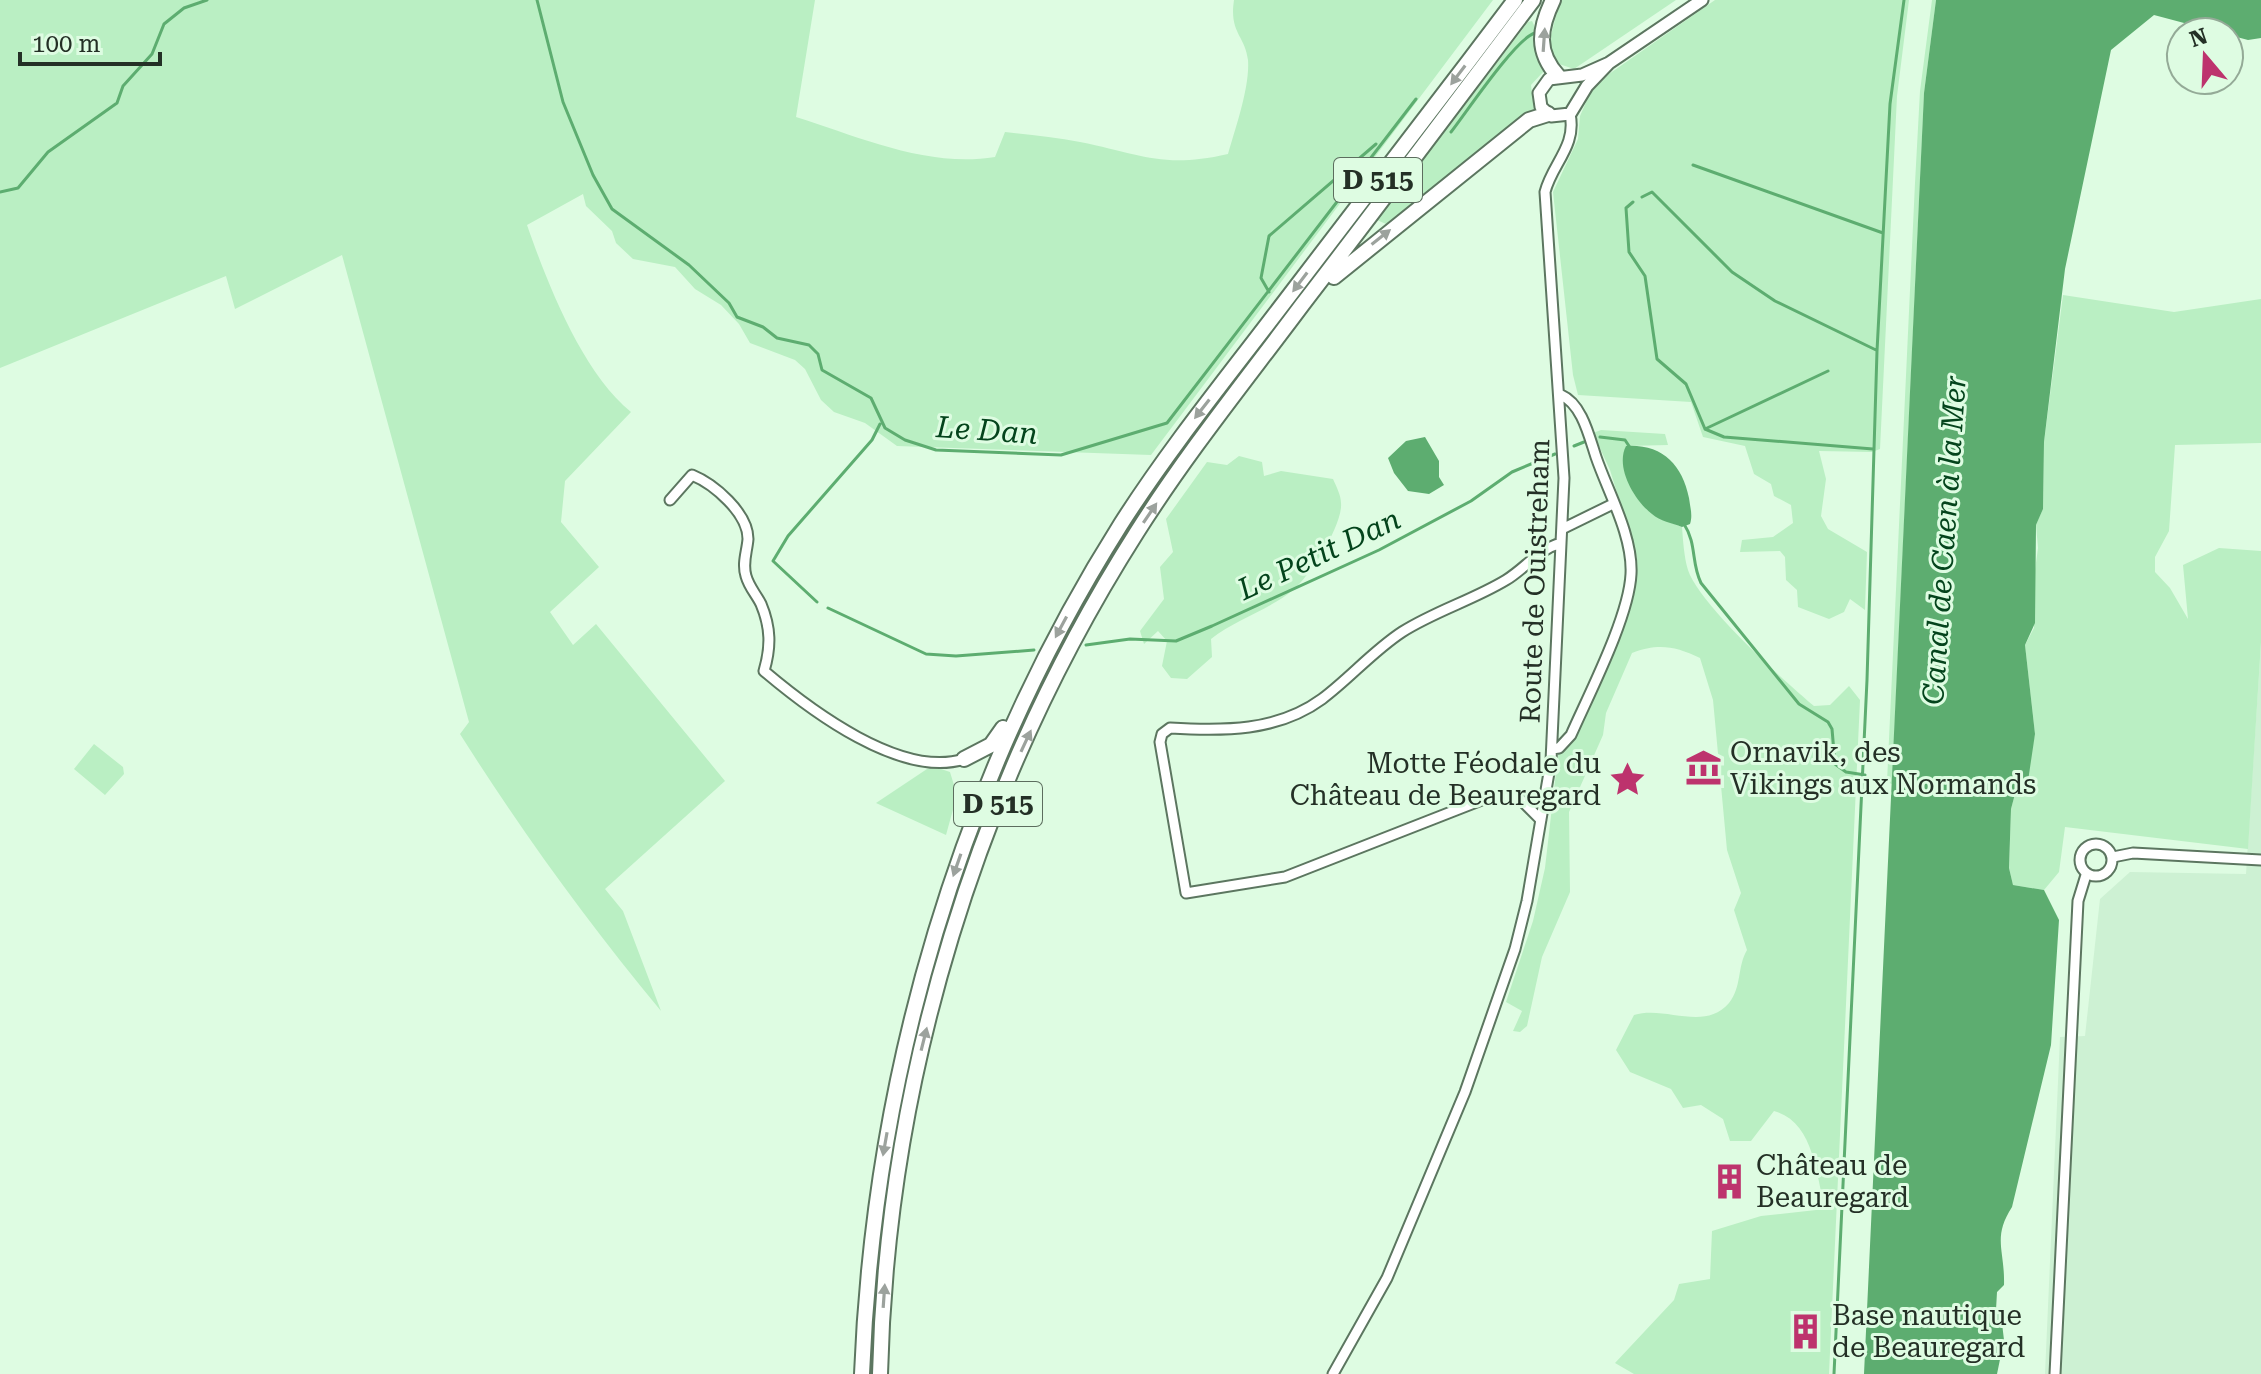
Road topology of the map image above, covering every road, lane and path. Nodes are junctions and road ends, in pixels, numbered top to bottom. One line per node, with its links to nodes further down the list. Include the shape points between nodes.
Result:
1 (1515, 0): 5 (highway, D 515)
2 (1533, 0): 12 (highway, D 515)
3 (1553, 0): 7 (highway, one-way to 3, via 1544,61 1542,48)
4 (1702, 0): 6 (street)
5 (1507, 6): 18 (highway, D 515, one-way to 18, via 1157,470 1082,588)
6 (1609, 63): 7 (street); 8 (street)
7 (1563, 77): 8 (street, via 1576,85); 10 (street, via 1543,84 1539,93 1541,107)
8 (1580, 97): 9 (street)
9 (1570, 114): 10 (street); 11 (street, Route de Ouistreham)
10 (1553, 116): 11 (street); 12 (highway, one-way to 10, via 1344,266 1529,120)
11 (1569, 138): 13 (street, Route de Ouistreham, via 1550,177 1545,203)
12 (1301, 307): 27 (highway, D 515, one-way to 12, via 887,1258 908,1110 943,965 997,805 1065,657 1137,532)
13 (1561, 395): 15 (street, via 1577,408); 16 (street, Route de Ouistreham)
14 (670, 500): 20 (street, via 692,475 715,488 737,512 748,537 743,561 747,581 769,631 764,671 857,736 896,755 926,764)
15 (1613, 504): 16 (street); 19 (street, via 1627,546 1630,584 1571,735)
16 (1562, 529): 17 (street, Route de Ouistreham)
17 (1561, 543): 19 (street, Route de Ouistreham); 22 (street, via 1542,550 1507,580 1398,635 1296,715 1234,731 1170,728 1160,742 1186,893 1285,877 1492,796 1520,799)
18 (1016, 718): 20 (highway, via 994,743); 21 (highway, D 515)
19 (1552, 749): 22 (street, Route de Ouistreham)
20 (964, 759): 21 (highway, via 981,766)
21 (983, 792): 26 (highway, D 515, one-way to 26, via 924,968 895,1090 870,1249)
22 (1541, 820): 28 (street, Route de Ouistreham, via 1515,949 1465,1092 1387,1278)
23 (2113, 857): 24 (street, via 2133,853); 25 (street, via 2108,873); 25 (street, via 2106,846 2085,847 2081,864)
24 (2261, 860)
25 (2086, 875): 29 (street, via 2078,901)
26 (862, 1374)
27 (880, 1374)
28 (1333, 1374)
29 (2055, 1374)

